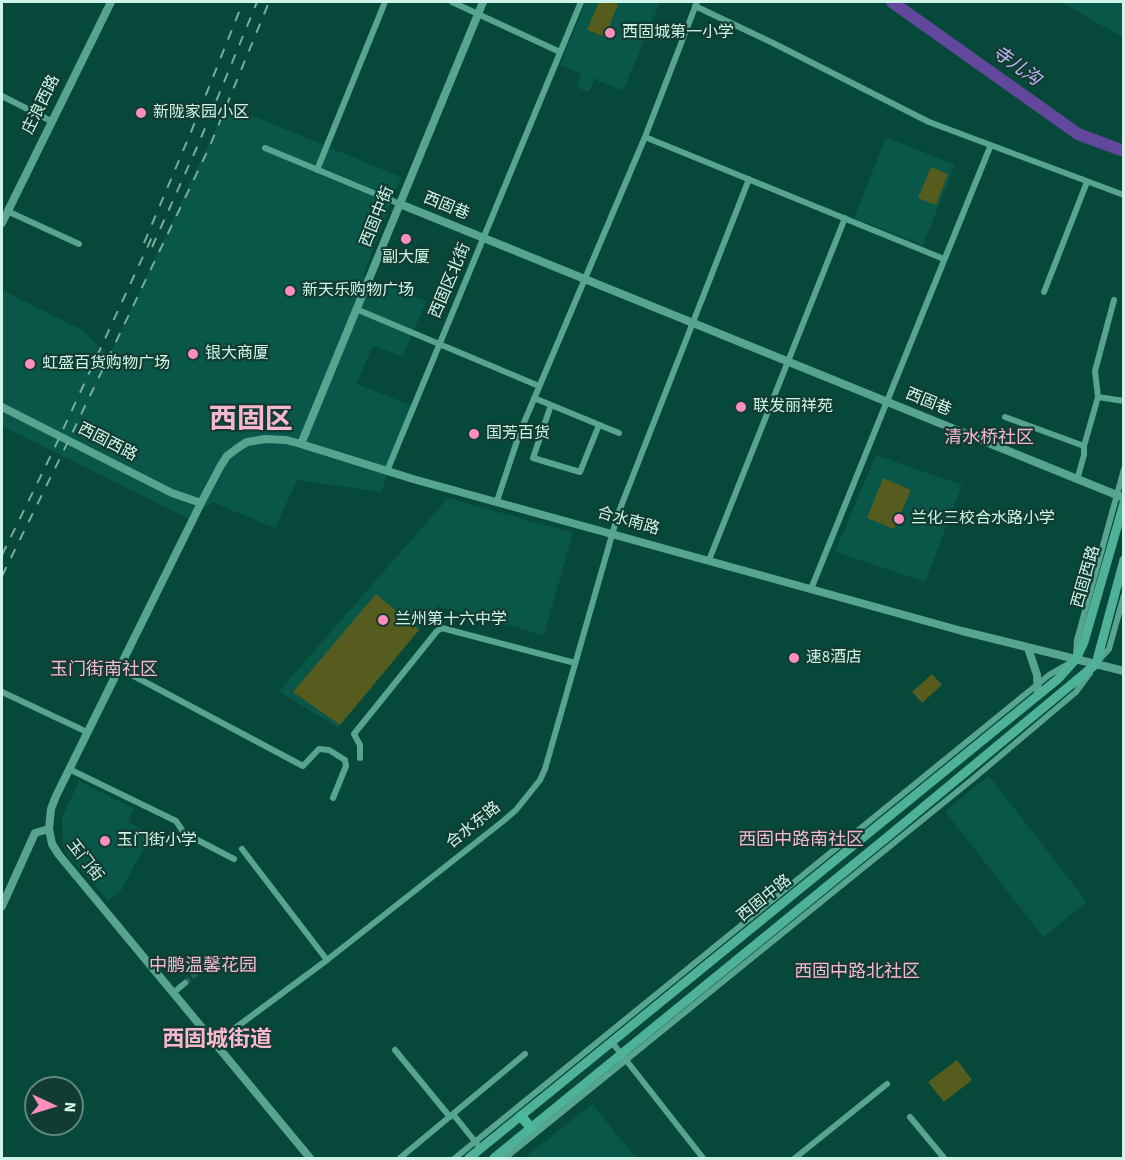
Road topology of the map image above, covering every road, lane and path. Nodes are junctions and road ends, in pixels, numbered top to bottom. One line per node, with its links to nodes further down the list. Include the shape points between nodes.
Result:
1 (111, 2): 10 (street, 庄浪西路)
2 (385, 2): 14 (street)
3 (452, 2): 7 (street)
4 (483, 2): 7 (street, 西固中街)
5 (581, 2): 8 (street, 西固区北街)
6 (696, 4): 11 (street); 12 (street, via 929,122)
7 (479, 13): 8 (street); 18 (street, 西固中街)
8 (560, 52): 22 (street, 西固区北街)
9 (2, 96): 10 (street)
10 (51, 121): 19 (street, 庄浪西路)
11 (645, 137): 15 (street); 25 (street)
12 (990, 147): 16 (street); 24 (street)
13 (265, 148): 14 (street, 西固巷)
14 (317, 170): 18 (street, 西固巷)
15 (749, 179): 20 (street); 29 (street)
16 (1087, 182): 17 (street); 26 (street)
17 (1124, 195)
18 (400, 204): 22 (street, 西固巷); 28 (street, 西固中街)
19 (7, 211): 21 (street, 庄浪西路); 23 (street)
20 (845, 218): 24 (street); 31 (street)
21 (2, 223)
22 (484, 238): 25 (street, 西固巷); 30 (street, 西固区北街)
23 (79, 244)
24 (944, 259): 36 (street)
25 (583, 279): 29 (street, 西固巷); 32 (street)
26 (1044, 292)
27 (1114, 300): 33 (street, via 1095,371)
28 (356, 309): 30 (street); 42 (street, 西固中街)
29 (692, 323): 31 (street, 西固巷); 50 (street, 合水东路)
30 (440, 344): 32 (street); 45 (street, 西固区北街)
31 (788, 362): 36 (street, 西固巷); 51 (street)
32 (539, 386): 34 (street)
33 (1098, 397): 35 (street); 43 (street)
34 (534, 398): 37 (street); 48 (street)
35 (1124, 401)
36 (886, 402): 46 (street, 西固巷); 53 (street)
37 (552, 405): 40 (street); 40 (street, via 533,458 580,472)
38 (2, 406): 49 (street, 西固西路, via 172,493)
39 (1005, 417): 43 (street)
40 (599, 424): 41 (street)
41 (619, 433)
42 (301, 444): 45 (street, 合水南路); 49 (street, 合水南路, via 265,439 247,442 227,456)
43 (1084, 446): 46 (street)
44 (1124, 469): 47 (street)
45 (387, 471): 48 (street, 合水南路)
46 (1077, 480): 47 (street, 西固巷)
47 (1121, 499): 56 (main road, 西固西路, via 1084,642)
48 (496, 501): 50 (street, 合水南路)
49 (201, 503): 58 (street, 玉门街)
50 (612, 533): 51 (street, 合水南路); 57 (street, 合水东路)
51 (709, 560): 53 (street, 合水南路)
52 (1124, 560): 59 (main road, 西固西路)
53 (811, 589): 55 (street, 合水南路)
54 (1124, 595): 59 (street, via 1109,649)
55 (1028, 648): 56 (street, 合水南路); 61 (street)
56 (1076, 659): 59 (street, 合水南路); 61 (street); 63 (main road, 西固中路)
57 (575, 663): 65 (street, via 442,628 354,734 360,745); 75 (street, 合水东路, via 545,769 525,800)
58 (121, 664): 64 (street, 玉门街); 67 (street, via 130,674 303,766 320,749 345,760)
59 (1096, 664): 60 (street, 合水南路); 70 (main road, 西固中路); 83 (street, via 1078,690 975,778)
60 (1124, 671)
61 (1038, 684): 63 (street); 79 (street)
62 (2, 692): 64 (street)
63 (1038, 695): 68 (main road, 西固中路)
64 (87, 732): 66 (street, 玉门街)
65 (360, 758)
66 (69, 769): 69 (street, 玉门街, via 51,809); 72 (street, via 176,821 184,832)
67 (333, 798)
68 (882, 823): 70 (main road); 79 (main road, 西固中路)
69 (49, 829): 73 (street, via 35,833); 78 (street, 玉门街, via 58,855)
70 (891, 834): 83 (main road, 西固中路)
71 (242, 849): 75 (street)
72 (234, 859)
73 (2, 906)
74 (213, 960): 76 (street)
75 (327, 960): 80 (street, 合水东路)
76 (200, 970)
77 (185, 983): 78 (street)
78 (173, 993): 80 (street, 玉门街)
79 (609, 1039): 83 (street); 86 (main road, 西固中路); 89 (street)
80 (215, 1043): 90 (street, 玉门街)
81 (395, 1050): 85 (street)
82 (525, 1054): 85 (street)
83 (624, 1057): 88 (main road, 西固中路); 95 (street); 96 (street)
84 (887, 1084): 97 (street)
85 (452, 1116): 89 (street); 91 (street)
86 (521, 1116): 88 (highway); 89 (main road, 西固中路)
87 (910, 1117): 98 (street)
88 (531, 1128): 94 (main road, 西固中路)
89 (478, 1146): 92 (street); 93 (main road, 西固中路)
90 (310, 1158)
91 (400, 1158)
92 (455, 1158)
93 (469, 1158)
94 (494, 1158)
95 (505, 1158)
96 (703, 1158)
97 (795, 1158)
98 (944, 1158)

